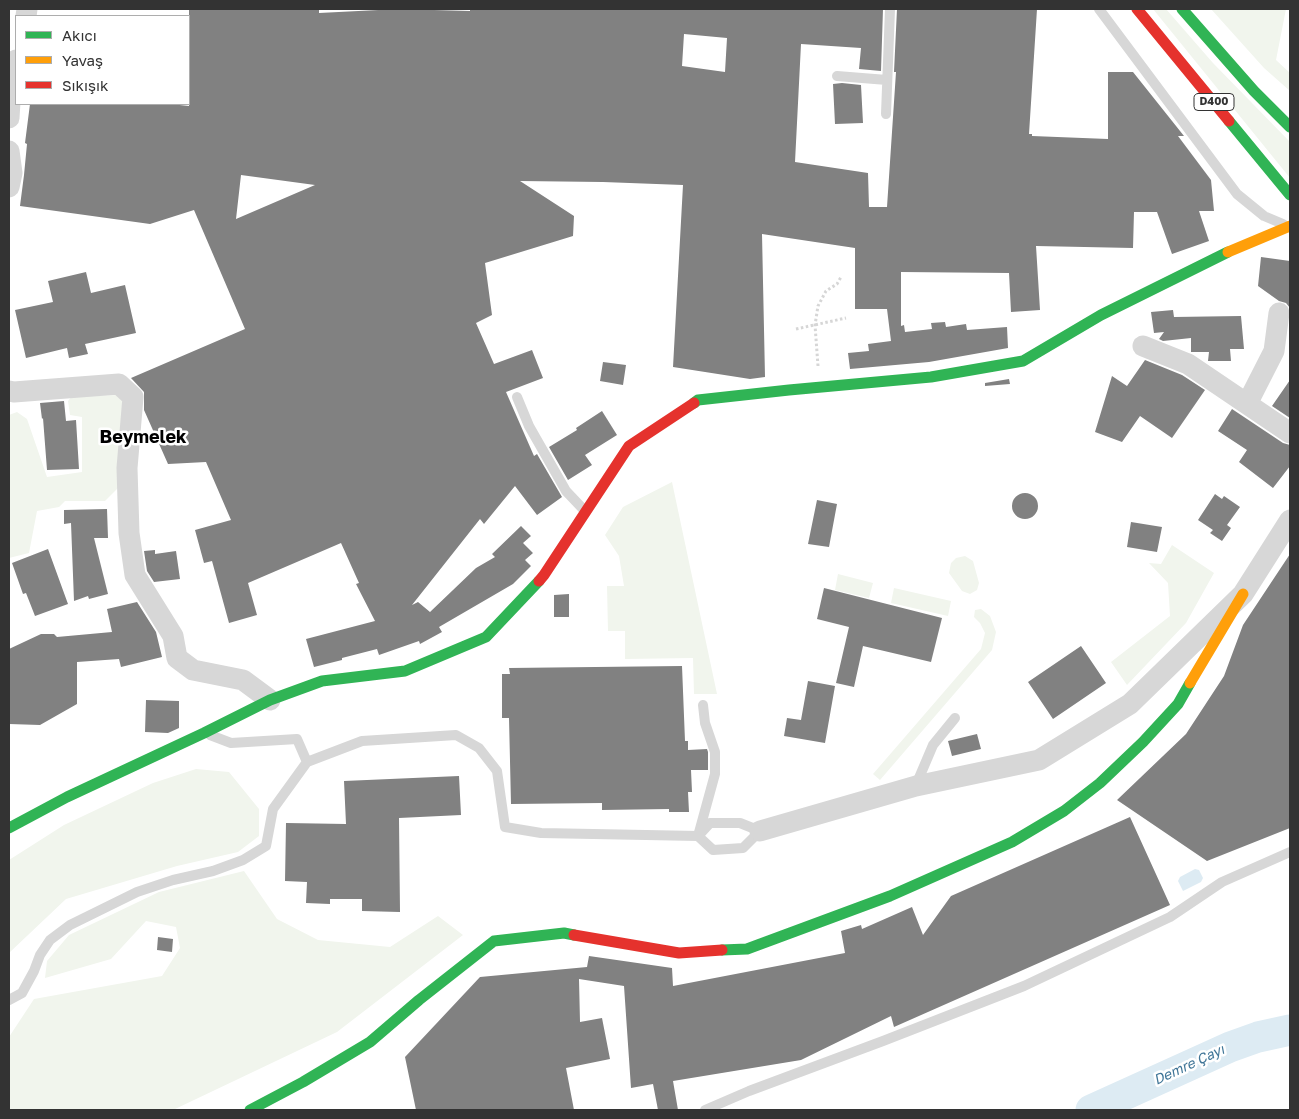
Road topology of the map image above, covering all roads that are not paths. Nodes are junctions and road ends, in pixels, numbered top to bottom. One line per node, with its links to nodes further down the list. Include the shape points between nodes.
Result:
1 (890, 9): 7 (lane)
2 (1099, 9): 14 (lane, via 1237,194 1264,216)
3 (1137, 9): 13 (main road, D400)
4 (1182, 9): 10 (main road, D400)
5 (15, 65): 9 (street)
6 (837, 76): 7 (lane)
7 (887, 80): 8 (lane)
8 (886, 114)
9 (9, 118)
10 (1290, 128)
11 (9, 151): 12 (street, via 12,173)
12 (9, 187)
13 (1290, 195)
14 (1289, 226): 21 (main road, via 1232,250 1101,315 1023,361 931,377 698,400 629,446)
15 (1279, 313): 19 (street, via 1274,351)
16 (1143, 346): 19 (street, via 1188,364)
17 (10, 395): 24 (street, via 119,384 133,397 126,468 136,575 173,636 177,658 193,670 243,680)
18 (517, 397): 21 (lane, via 529,426 566,491)
19 (1247, 404): 20 (street)
20 (1290, 433)
21 (586, 513): 24 (main road, via 544,575 486,637 405,672 322,681)
22 (1290, 520): 23 (street)
23 (1243, 594): 29 (street, via 1130,704 1040,760); 35 (main road, via 1178,704 1143,742 1100,783 1012,842 890,896 747,949 679,953 564,933 494,941 370,1042)
24 (270, 700): 27 (main road)
25 (703, 705): 32 (lane, via 704,723 715,752 715,774)
26 (955, 718): 29 (lane, via 933,745)
27 (204, 733): 28 (lane, via 231,743 297,739); 30 (main road)
28 (307, 762): 32 (lane, via 362,741 456,735 479,748 497,771 505,827 541,833); 34 (lane, via 273,809 266,846 243,860 138,892 70,925 50,940 22,993)
29 (916, 786): 31 (street)
30 (9, 828)
31 (760, 831): 32 (lane, via 740,823 710,823); 32 (lane, via 743,848 713,850)
32 (698, 836)
33 (1290, 852): 36 (lane, via 1222,882 1170,917 1024,986)
34 (9, 1000)
35 (250, 1110)
36 (705, 1110)

